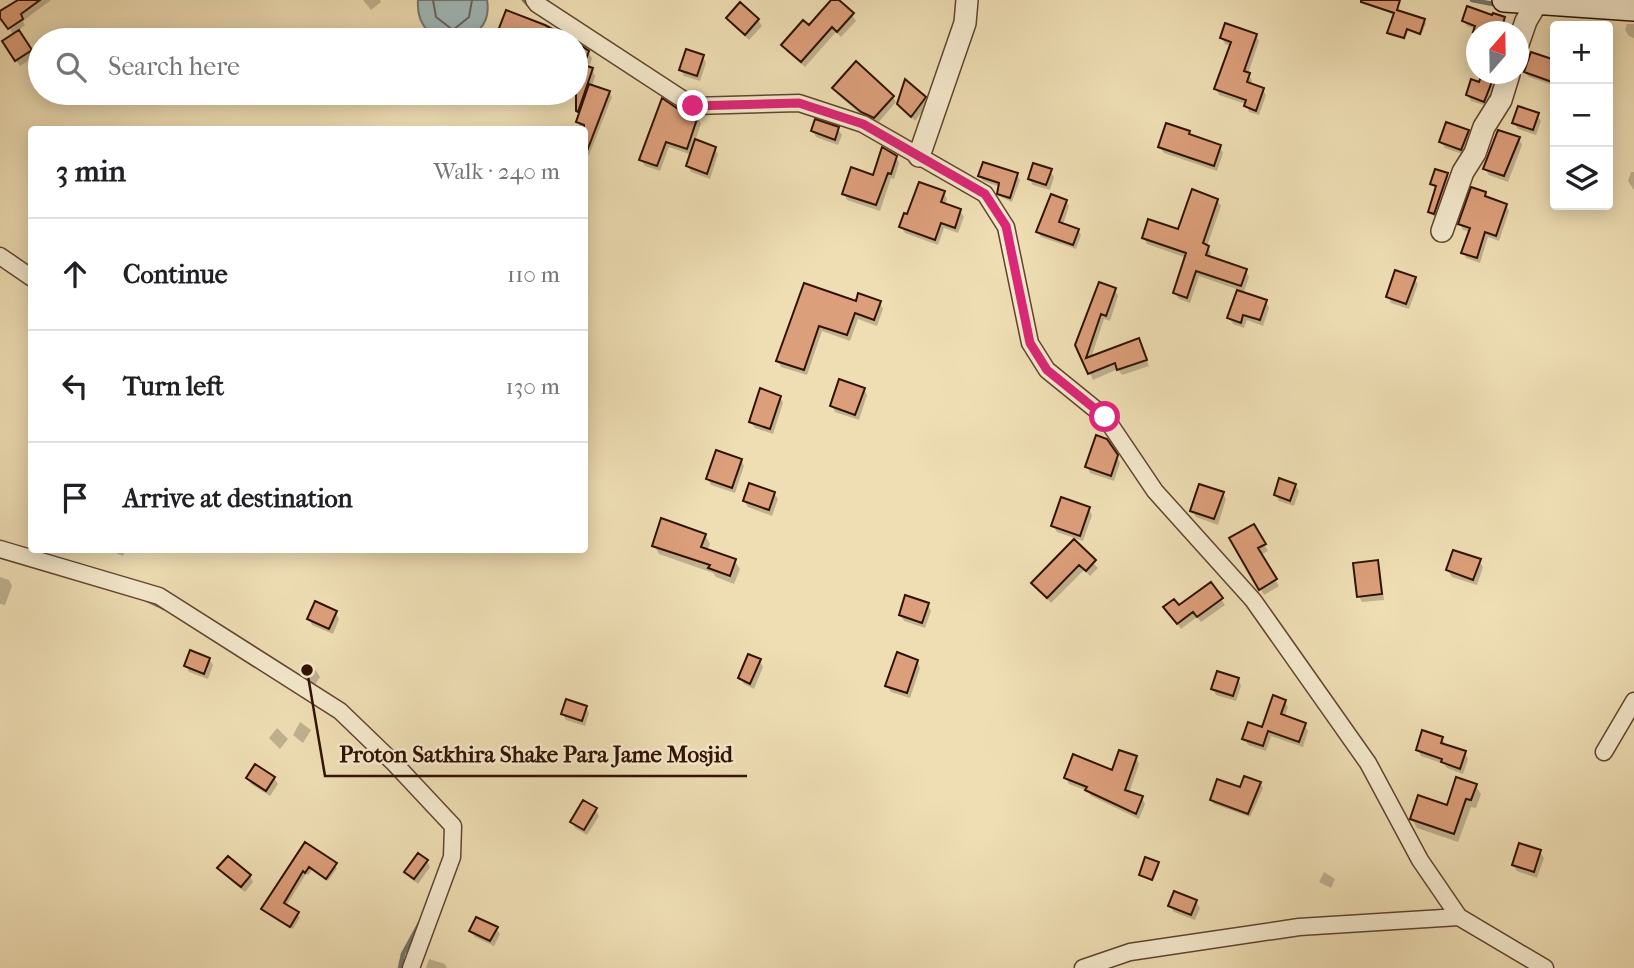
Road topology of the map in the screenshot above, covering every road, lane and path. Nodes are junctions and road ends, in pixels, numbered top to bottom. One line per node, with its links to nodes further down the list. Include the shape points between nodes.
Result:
1 (534, 0): 7 (street)
2 (967, 0): 10 (street, via 965,23)
3 (1504, 0): 4 (main road)
4 (1536, 4): 5 (main road); 6 (street)
5 (1634, 9)
6 (1526, 21)
7 (574, 28)
8 (588, 37): 10 (street, via 693,106 799,103 863,124)
9 (1506, 84): 11 (street, via 1463,172)
10 (919, 156): 17 (street, via 985,194 1006,226 1030,343 1047,370 1105,417 1155,491 1252,600 1368,763 1420,860)
11 (1442, 232)
12 (0, 256): 13 (street)
13 (28, 275)
14 (0, 549): 18 (street, via 159,596 340,711 394,763 453,825 452,858)
15 (1634, 701): 16 (street)
16 (1604, 752)
17 (1459, 917): 19 (street, via 1299,927 1130,952); 20 (street)
18 (411, 968)
19 (1083, 968)
20 (1545, 968)

